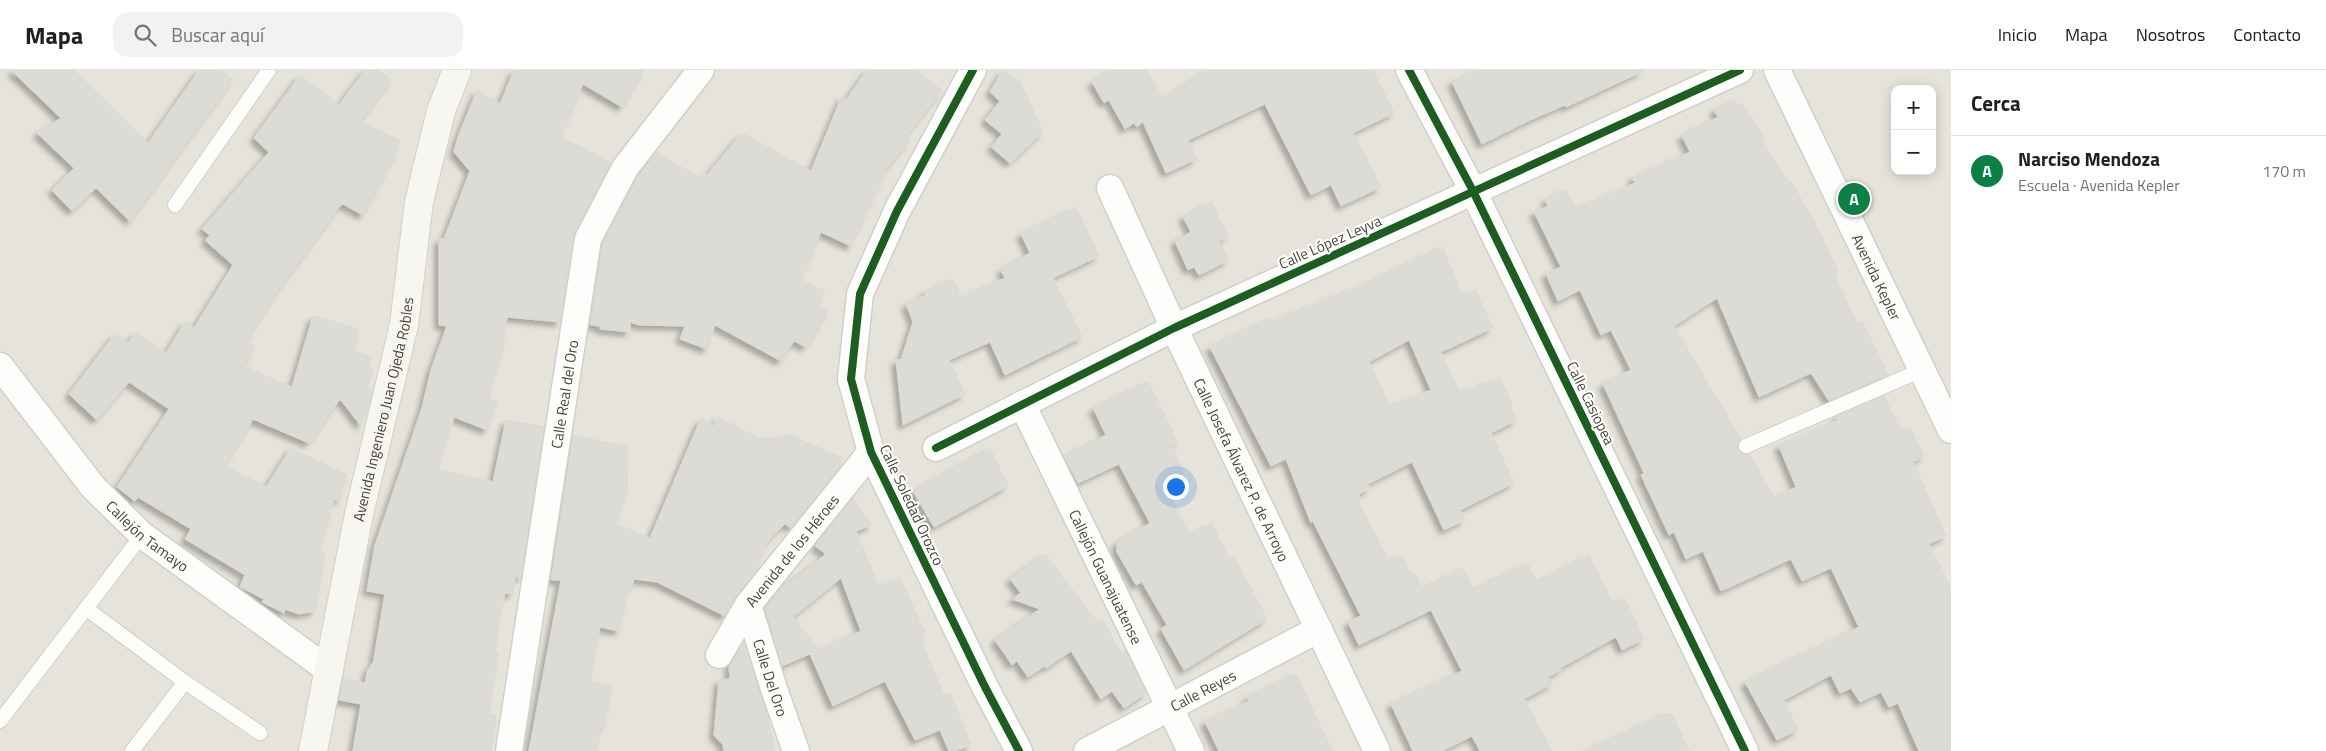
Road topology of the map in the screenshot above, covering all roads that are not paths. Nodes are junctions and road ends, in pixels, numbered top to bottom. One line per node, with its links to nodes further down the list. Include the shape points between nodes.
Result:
1 (269, 70): 10 (lane)
2 (457, 70): 24 (main road, Avenida Ingeniero Juan Ojeda Robles, via 440,111 419,202 404,325 359,514)
3 (701, 70): 31 (street, Calle Real del Oro, via 625,168 588,239)
4 (974, 70): 18 (street, Calle Soledad Orozco, via 897,211 860,294 851,380)
5 (1409, 70): 9 (street, Calle Casiopea)
6 (1740, 70): 9 (street, Calle López Leyva)
7 (1777, 70): 13 (street, Avenida Kepler)
8 (1110, 188): 11 (street, Calle Josefa Álvarez P. de Arroyo)
9 (1473, 191): 11 (street, Calle López Leyva); 37 (street, Calle Casiopea)
10 (175, 206)
11 (1174, 328): 14 (street, Calle López Leyva); 22 (street, Calle Josefa Álvarez P. de Arroyo)
12 (0, 366): 19 (street, Callejón Tamayo, via 93,487)
13 (1922, 370): 15 (street, Avenida Kepler); 16 (lane)
14 (1022, 404): 17 (street, Calle López Leyva); 26 (street, Callejón Guanajuatense)
15 (1951, 430)
16 (1746, 446)
17 (936, 448)
18 (871, 452): 20 (street, Avenida de los Héroes); 33 (street, Calle Soledad Orozco)
19 (142, 535): 21 (lane); 24 (street, Callejón Tamayo)
20 (748, 605): 23 (street, Avenida de los Héroes); 32 (street, Calle Del Oro)
21 (87, 609): 25 (lane); 27 (lane)
22 (1319, 629): 26 (street, Calle Reyes); 36 (street, Calle Josefa Álvarez P. de Arroyo)
23 (719, 655)
24 (330, 671): 30 (main road, Avenida Ingeniero Juan Ojeda Robles)
25 (186, 682): 28 (lane); 29 (lane)
26 (1170, 706): 34 (street, Calle Reyes); 35 (street, Callejón Guanajuatense)
27 (0, 721)
28 (260, 734)
29 (132, 751)
30 (313, 751)
31 (509, 751)
32 (796, 751)
33 (1019, 751)
34 (1087, 751)
35 (1191, 751)
36 (1378, 751)
37 (1745, 751)

